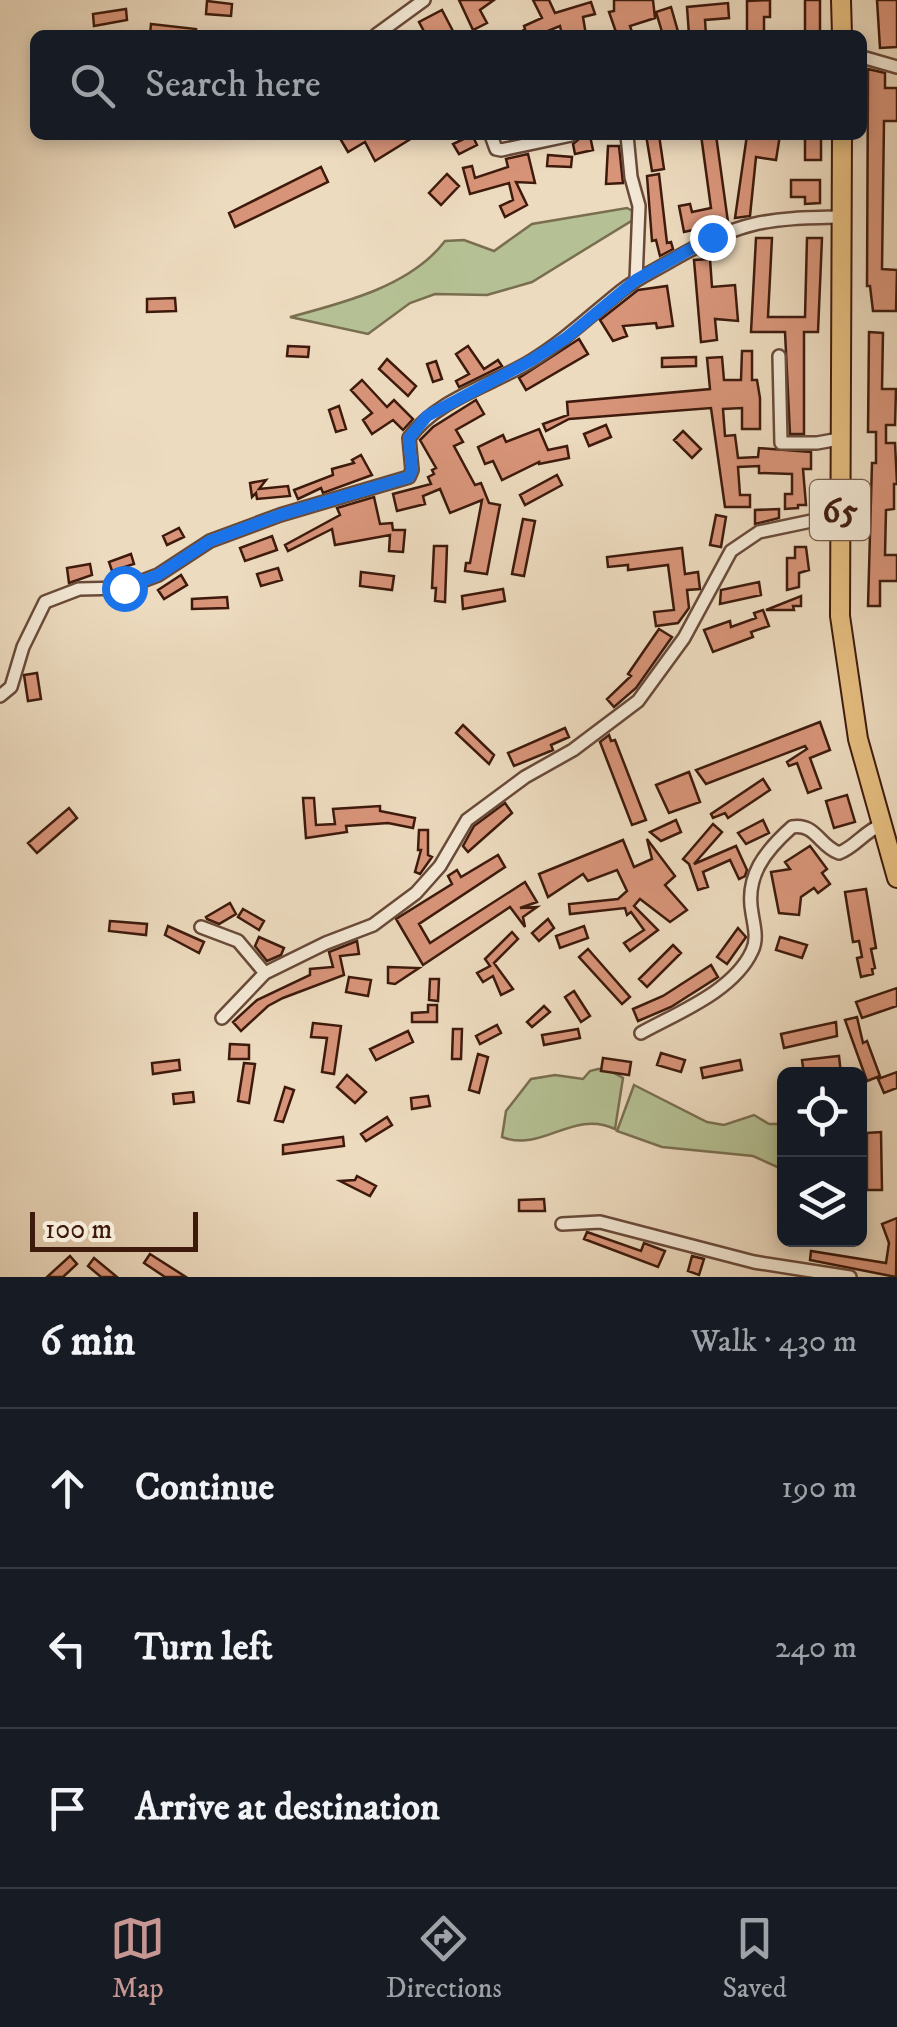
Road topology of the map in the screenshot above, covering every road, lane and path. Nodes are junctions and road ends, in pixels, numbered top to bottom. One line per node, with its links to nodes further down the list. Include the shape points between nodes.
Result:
1 (424, 0): 3 (street)
2 (842, 0): 4 (main road)
3 (383, 30)
4 (842, 30)
5 (867, 58): 6 (street)
6 (897, 67)
7 (493, 140): 8 (street, via 501,150)
8 (548, 140)
9 (627, 140): 12 (street, via 639,206)
10 (842, 140): 11 (main road, 65)
11 (842, 217): 12 (street, via 746,224); 14 (main road, 65)
12 (636, 280): 16 (street, via 566,338 427,416 409,438 409,477 210,541 124,588 78,589 45,602 11,687)
13 (779, 356): 14 (street, via 781,442)
14 (839, 439): 15 (main road, 65)
15 (840, 516): 17 (main road, 65, via 842,642); 20 (street, via 759,532 731,551 684,638 638,701 484,804 466,820 426,884 373,925)
16 (0, 696)
17 (881, 825): 18 (main road, 65); 22 (street, via 838,853 812,830 792,827 764,856 750,884 756,940 744,964 689,1007)
18 (897, 878)
19 (201, 928): 20 (street, via 238,941)
20 (264, 973): 21 (street)
21 (222, 1018)
22 (641, 1033)
23 (562, 1224): 24 (street, via 600,1222 754,1262)
24 (850, 1277)

